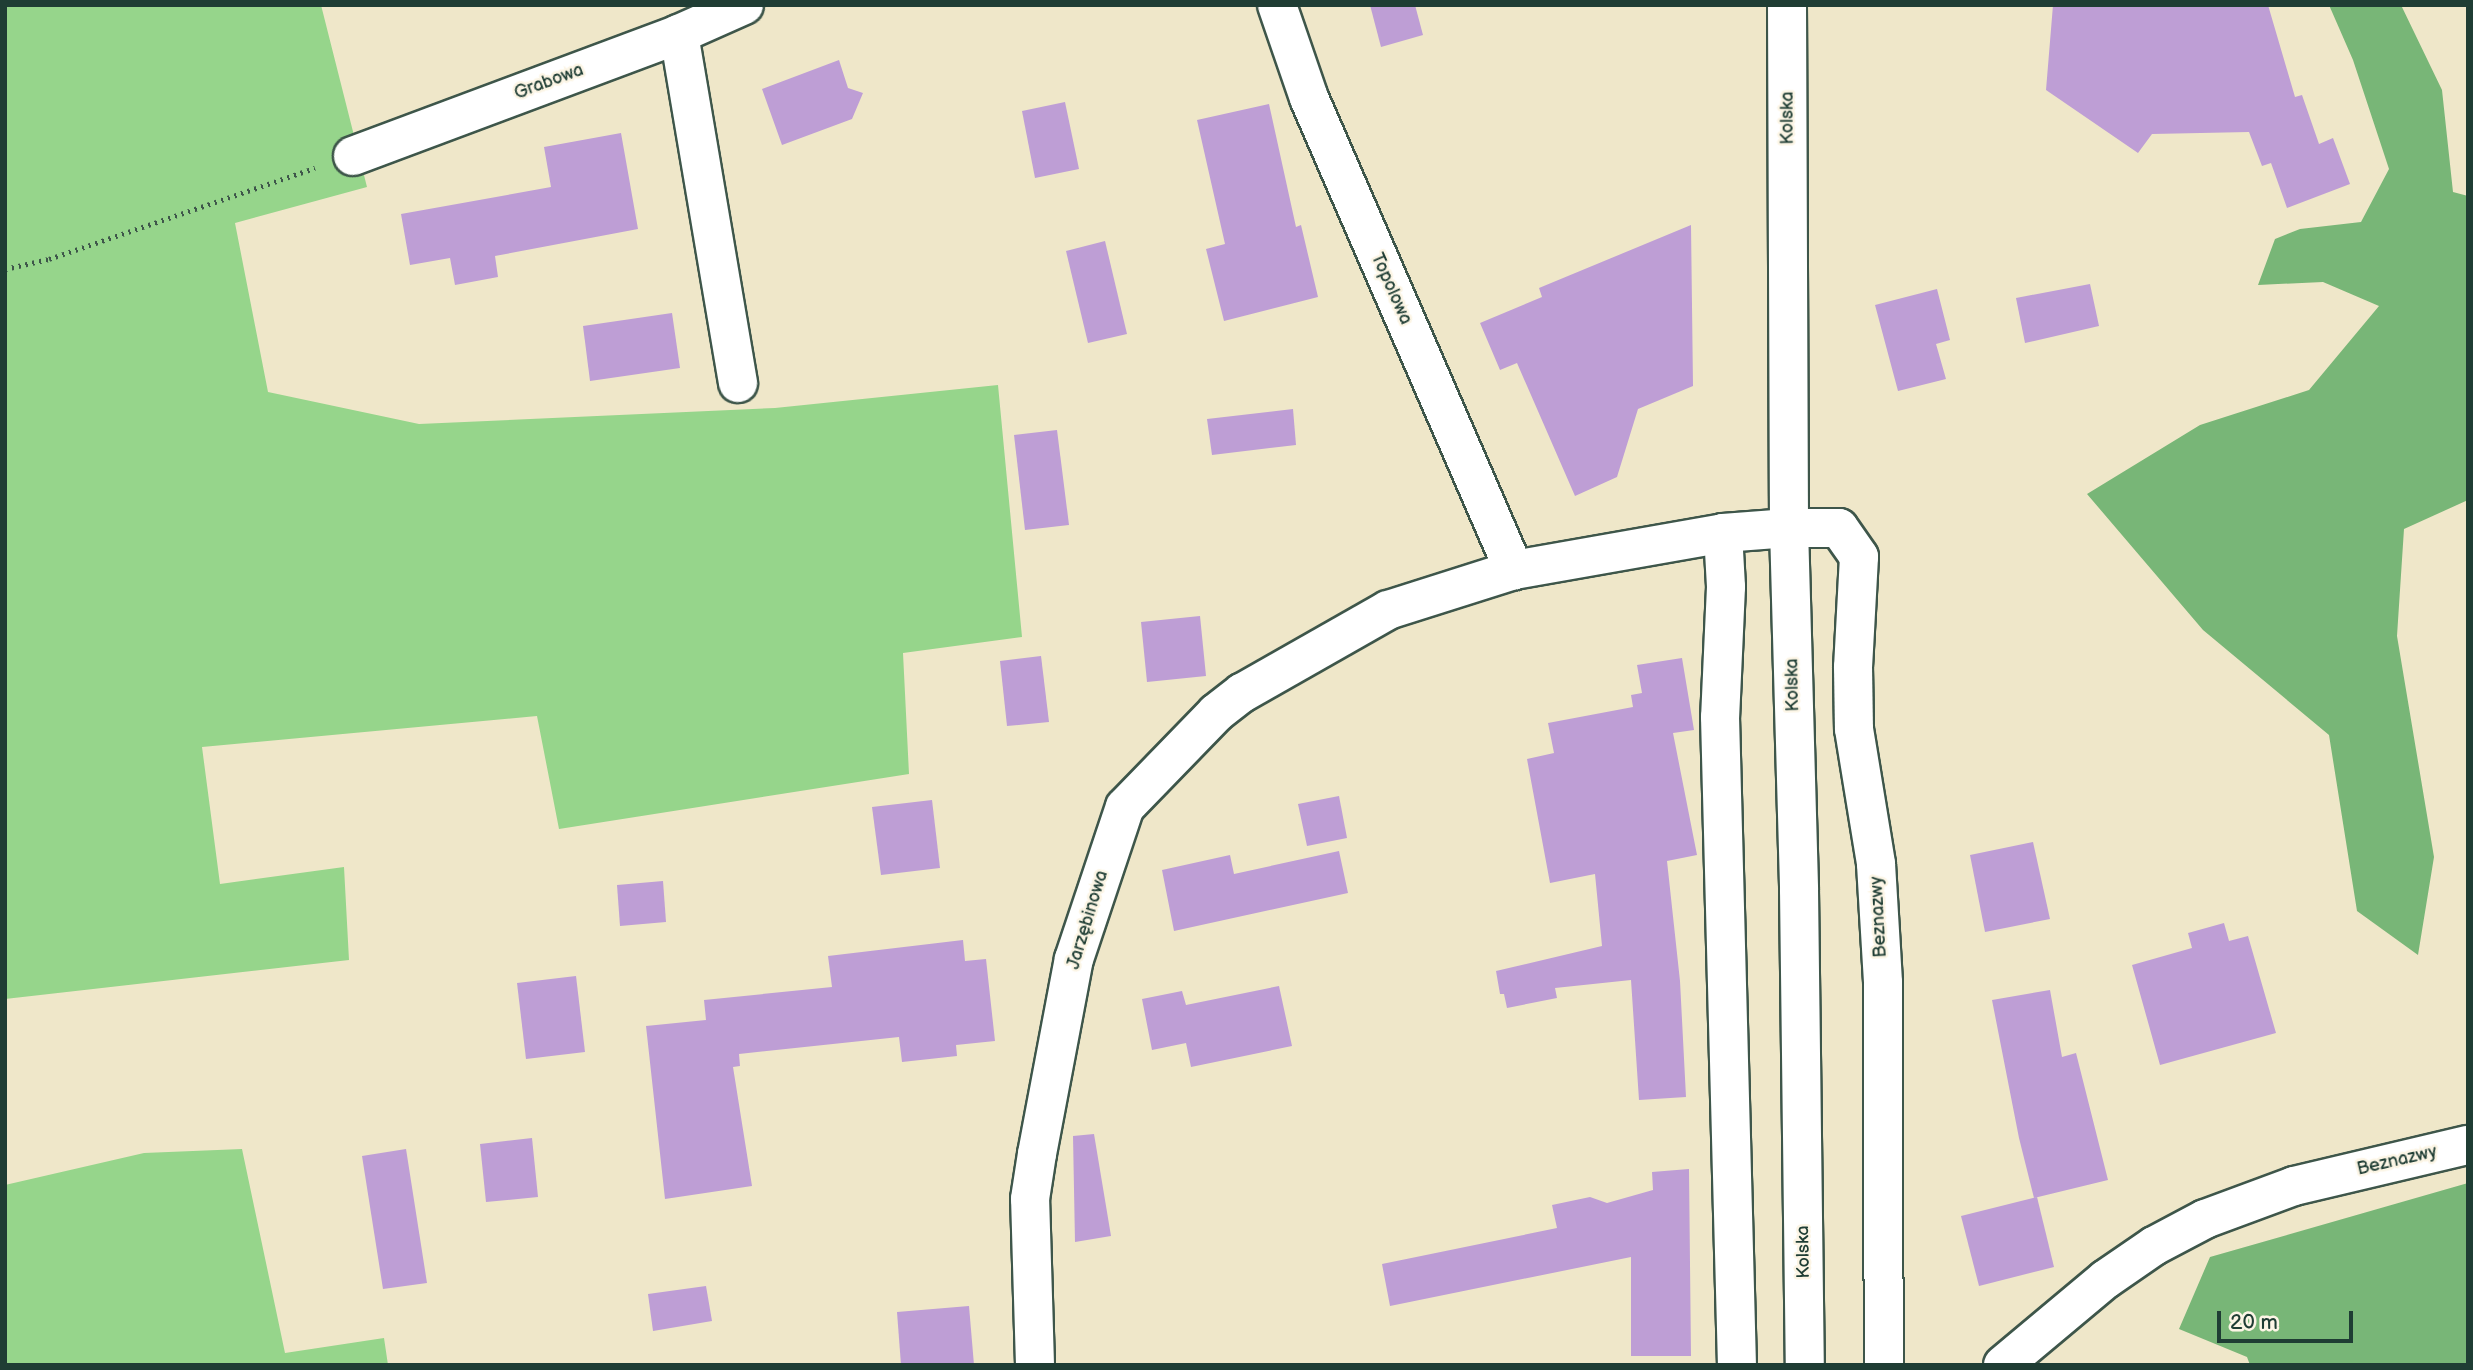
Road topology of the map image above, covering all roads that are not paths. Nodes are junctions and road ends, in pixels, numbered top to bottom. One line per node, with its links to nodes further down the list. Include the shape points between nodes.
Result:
1 (744, 5): 4 (street, Grabowa)
2 (1278, 5): 9 (street, Topolowa, via 1309,98)
3 (1787, 5): 7 (street, Kolska)
4 (679, 34): 5 (street, Grabowa); 6 (street)
5 (353, 156)
6 (738, 383)
7 (1789, 528): 8 (street); 13 (street, Kolska); 14 (street, Beznazwy, via 1839,528 1859,557 1854,729 1876,864 1883,983)
8 (1723, 533): 9 (street); 12 (street, via 1726,587 1720,717)
9 (1514, 570): 11 (street, Jarzębinowa, via 1388,610 1234,700 1125,807 1074,959 1037,1154 1030,1199)
10 (2468, 1145): 15 (street, Beznazwy, via 2294,1186 2205,1219 2106,1279)
11 (1035, 1365)
12 (1737, 1365)
13 (1805, 1365)
14 (1884, 1365)
15 (2003, 1365)

